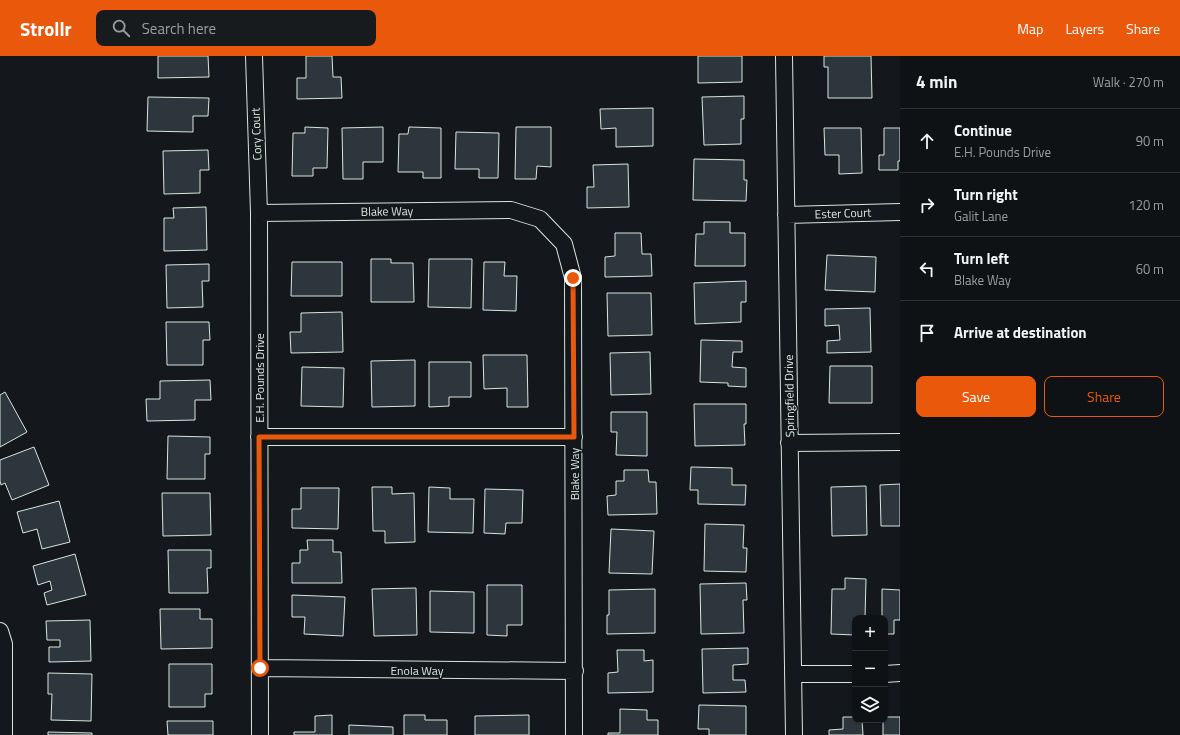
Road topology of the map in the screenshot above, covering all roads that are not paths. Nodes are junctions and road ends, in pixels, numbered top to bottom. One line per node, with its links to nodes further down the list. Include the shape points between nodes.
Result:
1 (254, 56): 4 (street, Cory Court)
2 (784, 56): 5 (street, Springfield Drive)
3 (900, 212): 5 (street, Ester Court)
4 (259, 213): 6 (street, E.H. Pounds Drive); 7 (street, Blake Way, via 511,210 540,219 564,244 573,278)
5 (786, 215): 9 (street, Springfield Drive)
6 (259, 437): 7 (street); 11 (street, E.H. Pounds Drive)
7 (574, 437): 12 (street, Blake Way)
8 (900, 442): 9 (street)
9 (790, 443): 14 (street, Springfield Drive)
10 (0, 631): 17 (street, via 4,644)
11 (260, 668): 12 (street, Enola Way); 18 (street, E.H. Pounds Drive)
12 (575, 671): 19 (street, Blake Way)
13 (900, 673): 16 (street)
14 (793, 674): 15 (street); 20 (street, Springfield Drive)
15 (852, 674)
16 (888, 674)
17 (4, 735)
18 (260, 735)
19 (574, 735)
20 (794, 735)

